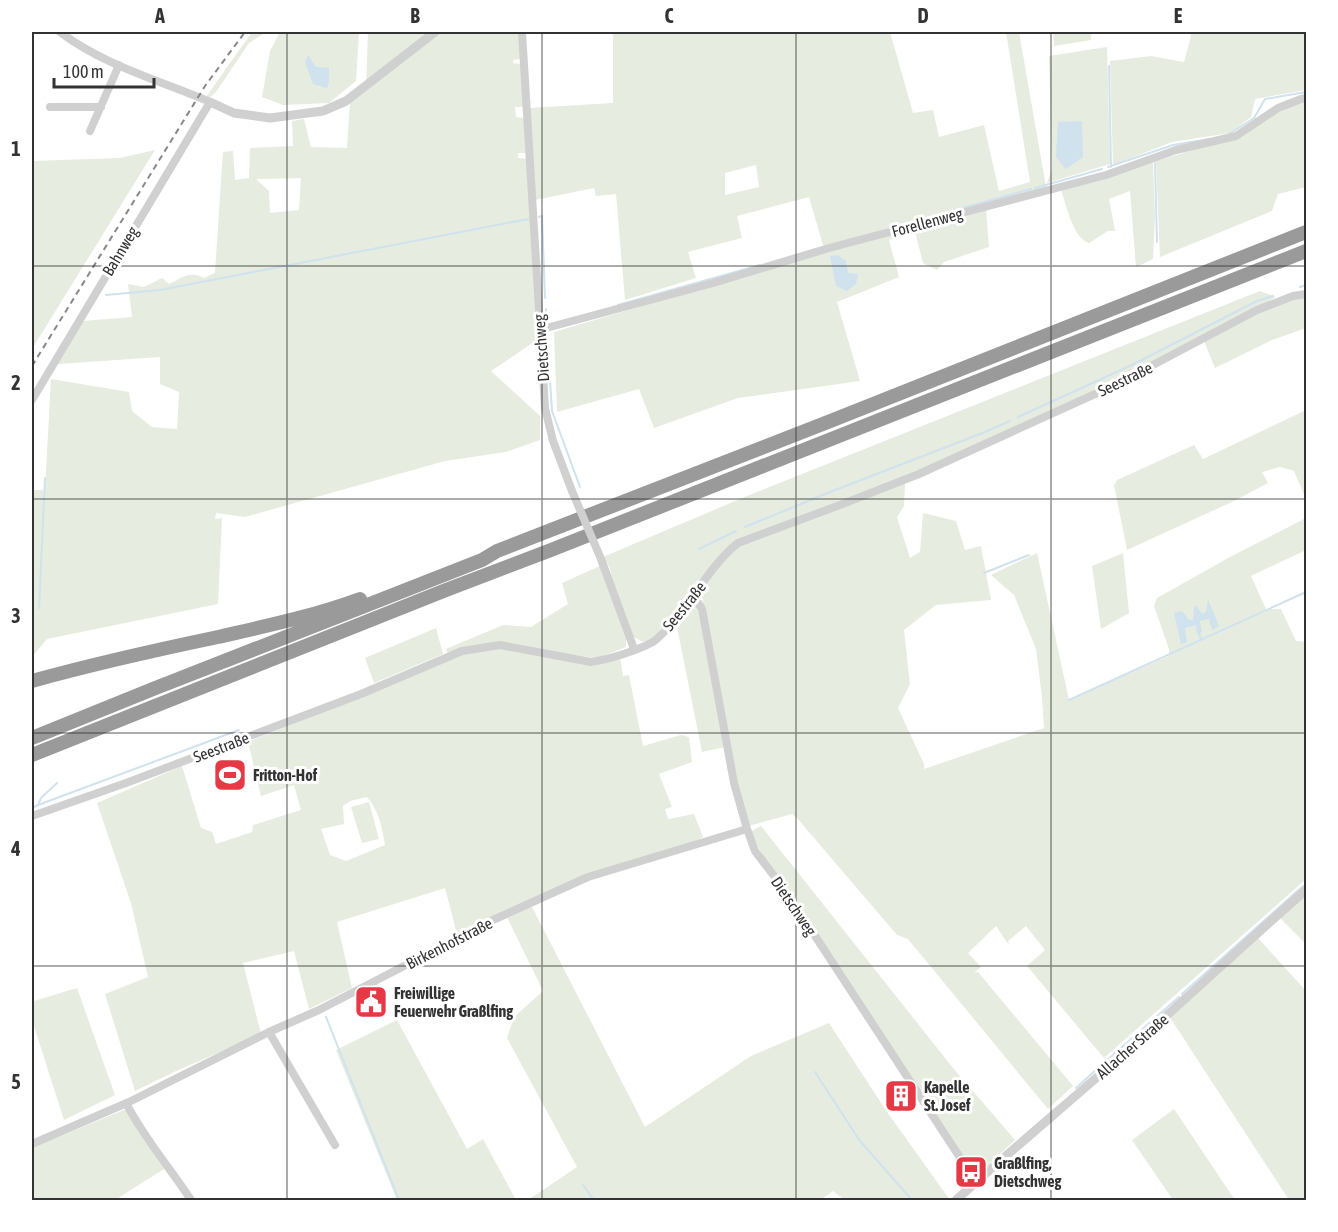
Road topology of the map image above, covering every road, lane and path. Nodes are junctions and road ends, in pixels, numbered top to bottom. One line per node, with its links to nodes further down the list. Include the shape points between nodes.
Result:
1 (60, 32): 4 (street)
2 (435, 32): 6 (street, via 346,101 323,111 270,118 234,113)
3 (522, 32): 13 (street, Dietschweg)
4 (119, 65): 6 (street); 8 (street)
5 (1306, 98): 13 (street, Forellenweg, via 1278,108 1236,135 1176,150 1106,175)
6 (210, 102): 14 (street, Bahnweg)
7 (51, 107): 8 (street)
8 (101, 107): 9 (street)
9 (90, 131)
10 (1306, 232): 15 (highway)
11 (1306, 251): 20 (highway)
12 (1306, 294): 16 (street, Seestraße, via 1257,310 1117,384 919,474 738,543 725,553)
13 (539, 330): 17 (street, Dietschweg, bridge, via 545,408 553,441)
14 (32, 400)
15 (497, 551): 18 (highway, via 306,616); 19 (highway)
16 (694, 596): 17 (street, Seestraße, via 665,632); 22 (street, Dietschweg, via 702,609 734,783)
17 (634, 649): 21 (street, Seestraße, via 591,662 500,645 462,651 361,694)
18 (32, 681)
19 (32, 738)
20 (32, 755)
21 (32, 816)
22 (747, 829): 24 (street, Birkenhofstraße, via 588,878 493,920); 28 (street, Dietschweg, via 755,851 787,893)
23 (1306, 890): 28 (street, Allacher Straße)
24 (269, 1032): 25 (street, Birkenhofstraße); 27 (street)
25 (126, 1103): 26 (street, Birkenhofstraße); 29 (street)
26 (32, 1144)
27 (335, 1145)
28 (976, 1182): 30 (street, Allacher Straße)
29 (191, 1200)
30 (956, 1200)

